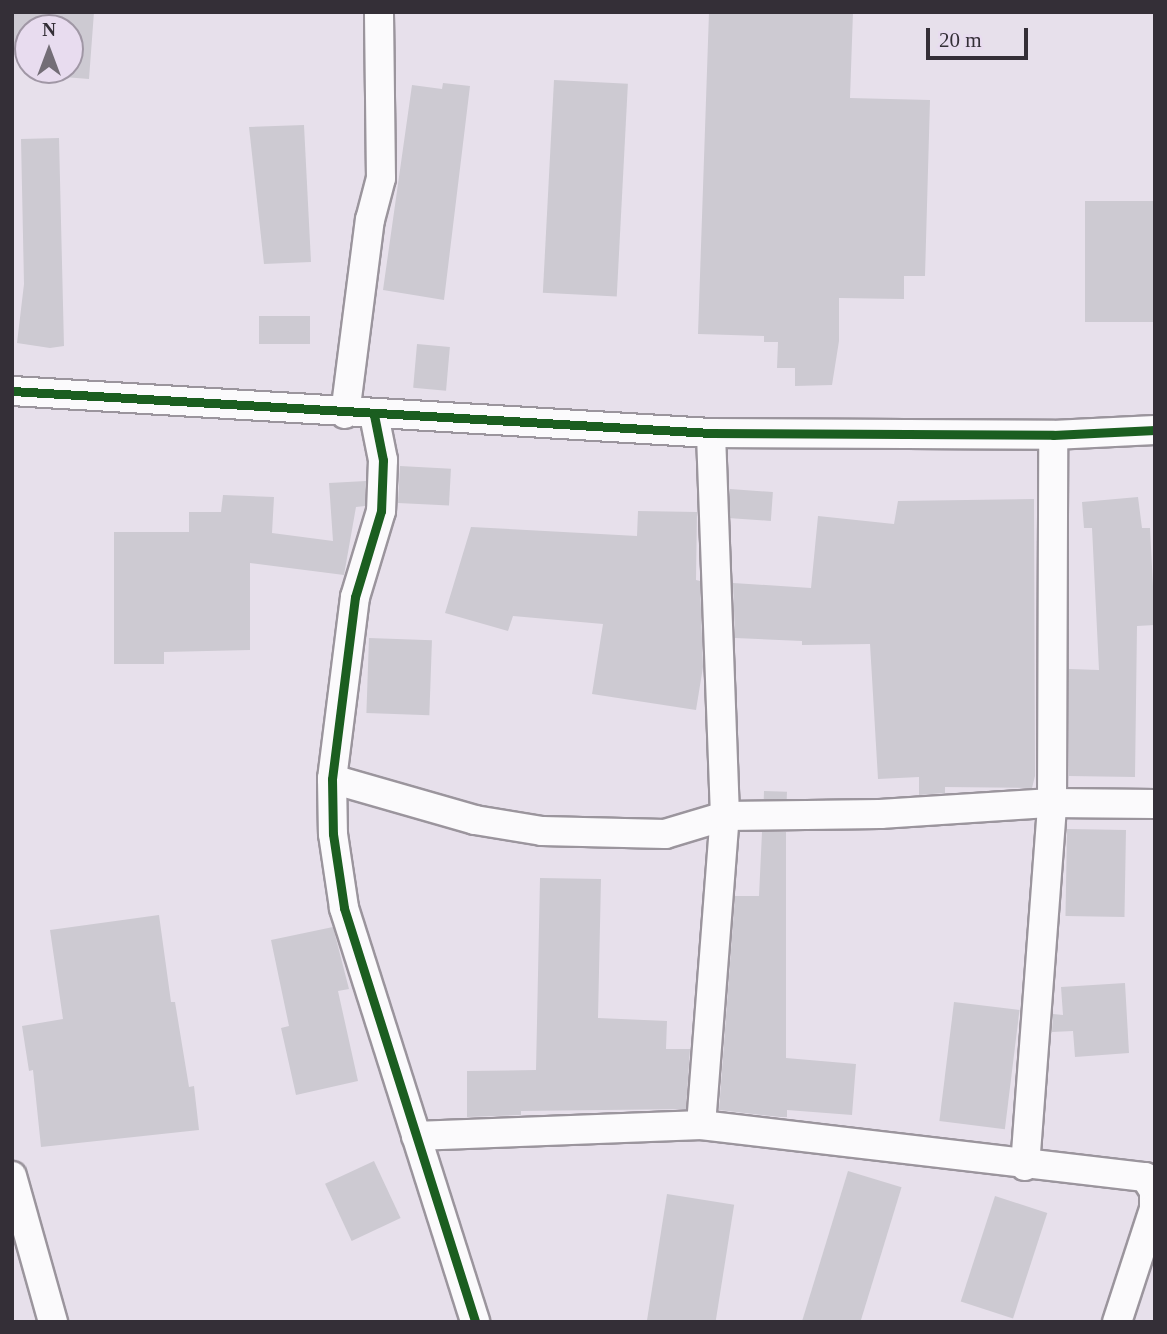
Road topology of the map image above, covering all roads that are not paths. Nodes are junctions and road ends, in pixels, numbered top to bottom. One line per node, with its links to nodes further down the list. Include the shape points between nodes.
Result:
1 (379, 12): 3 (street, via 381,178 370,220)
2 (12, 391): 3 (street)
3 (345, 414): 4 (street)
4 (374, 415): 6 (street); 8 (street, via 383,460 381,511 355,597)
5 (1155, 430): 7 (street)
6 (711, 433): 7 (street); 11 (street)
7 (1053, 435): 9 (street)
8 (332, 779): 11 (street, via 475,820 542,831 664,834); 13 (street, via 333,834 344,908)
9 (1052, 803): 10 (street); 11 (street, via 880,814); 14 (street)
10 (1155, 804)
11 (725, 816): 12 (street)
12 (701, 1125): 13 (street); 14 (street)
13 (416, 1136): 17 (street)
14 (1025, 1166): 18 (street, via 1146,1177 1154,1191 1154,1209)
15 (12, 1176): 16 (street)
16 (53, 1322)
17 (475, 1322)
18 (1117, 1322)

